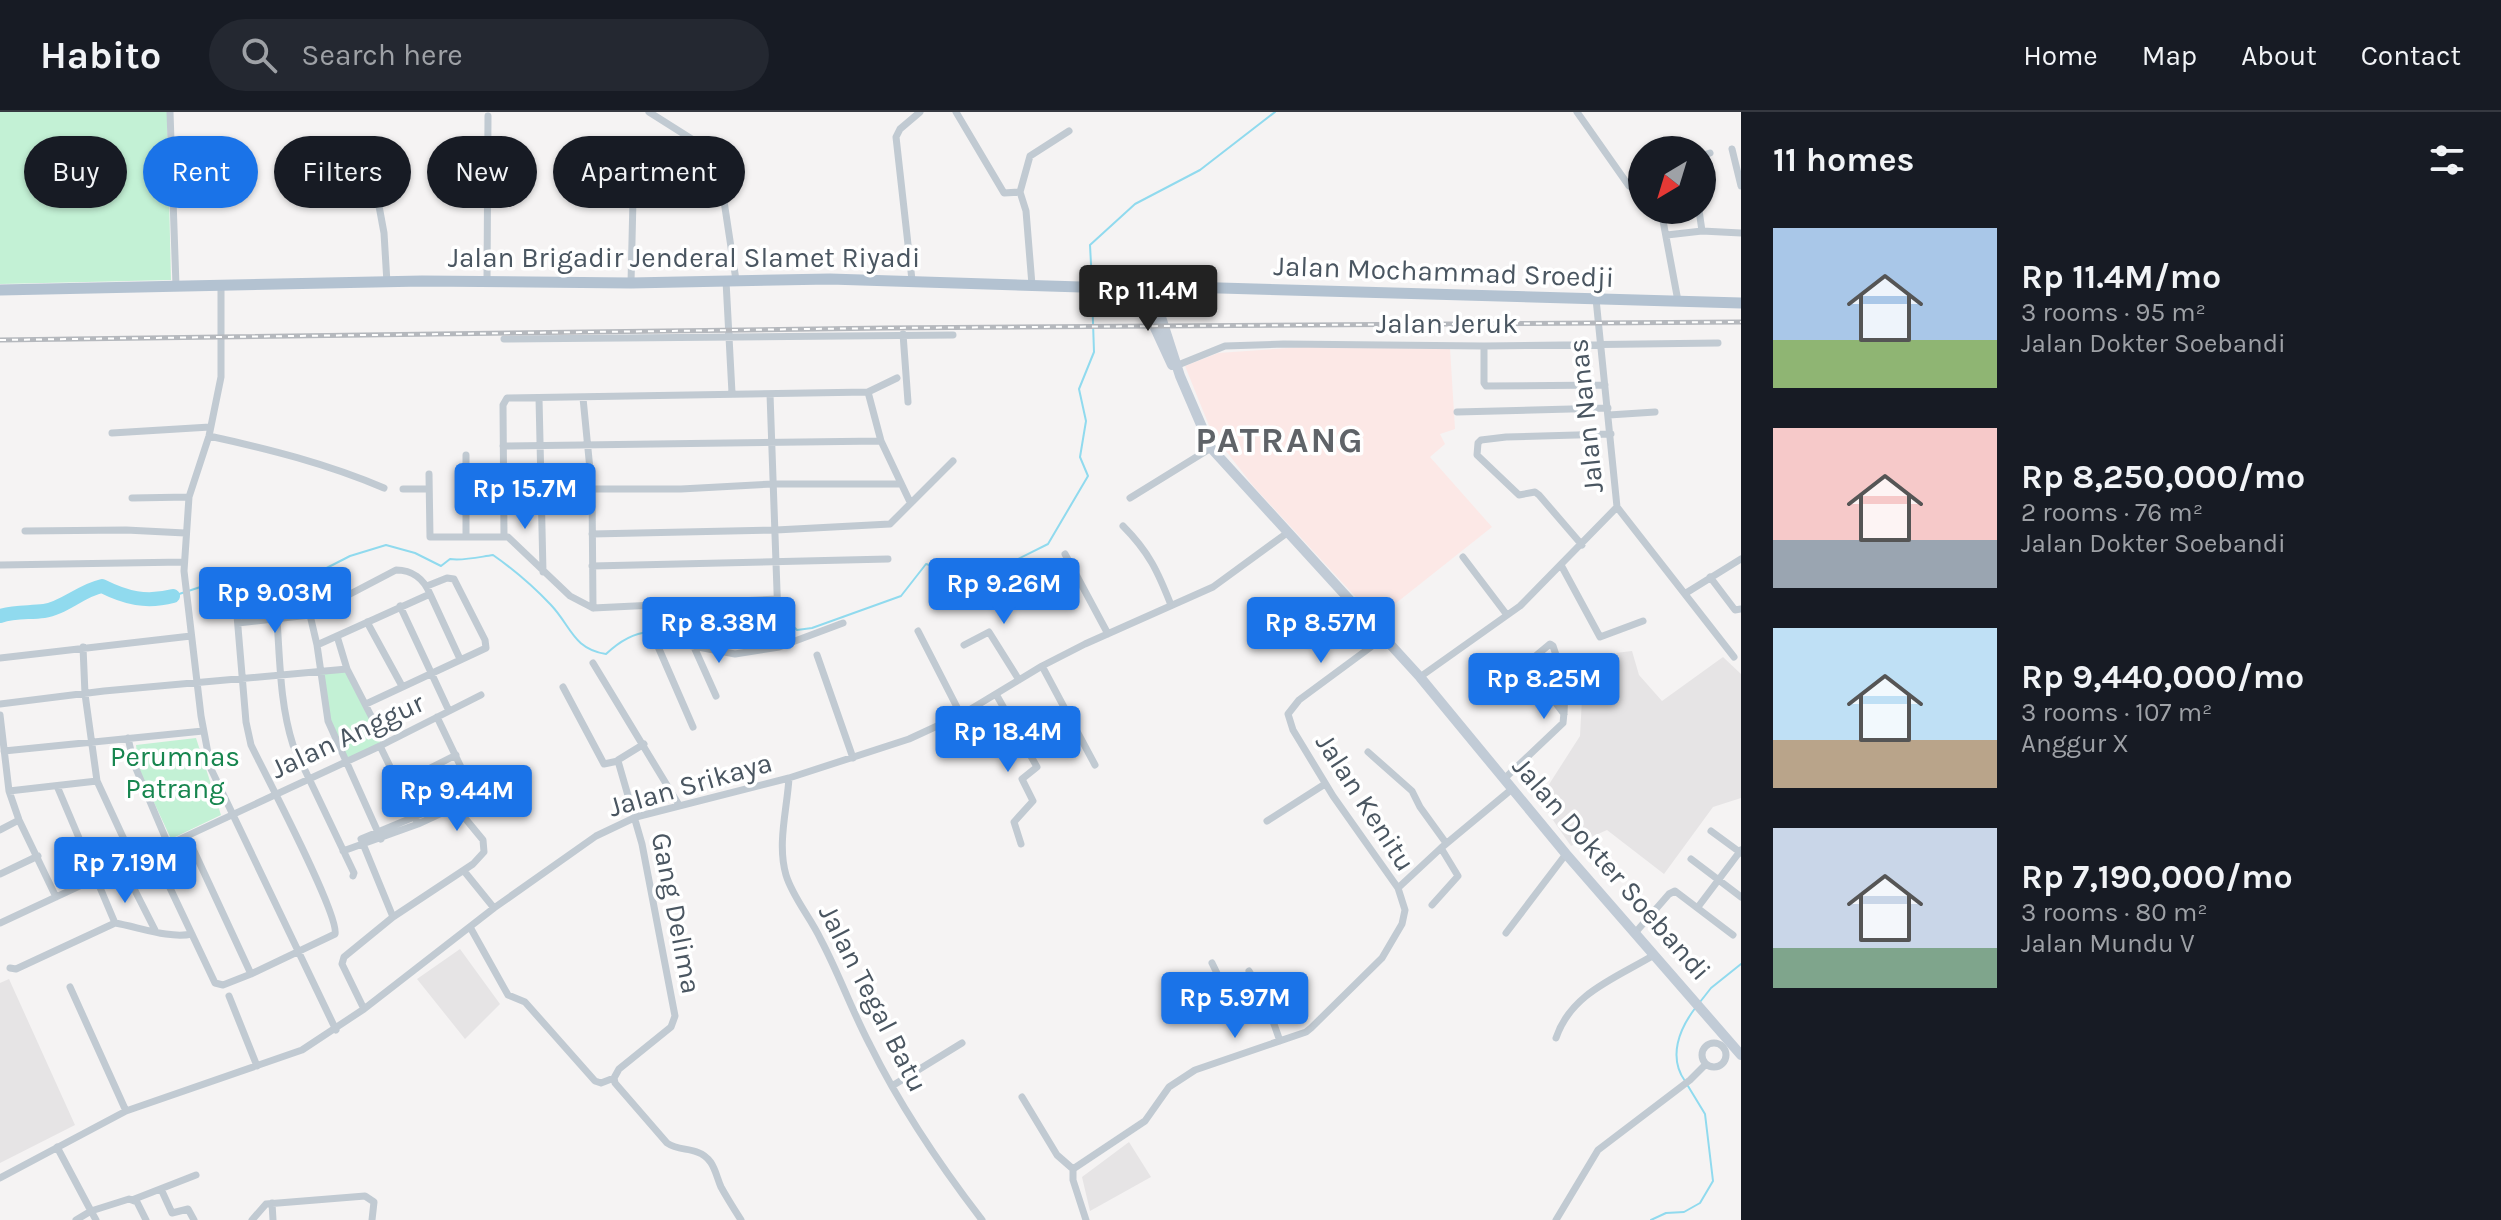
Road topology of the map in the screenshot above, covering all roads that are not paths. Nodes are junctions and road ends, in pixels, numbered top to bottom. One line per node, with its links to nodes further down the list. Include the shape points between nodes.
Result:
1 (170, 112): 25 (street)
2 (649, 112): 19 (street, via 717,155)
3 (920, 112): 20 (street, via 896,137)
4 (956, 112): 11 (street, via 1004,193)
5 (1577, 112): 9 (street)
6 (488, 116): 21 (street)
7 (1069, 131): 11 (street, via 1030,156)
8 (1732, 149): 10 (street)
9 (1628, 183)
10 (1741, 186)
11 (1020, 192): 24 (street)
12 (379, 208): 22 (street)
13 (633, 208): 23 (street)
14 (1664, 224): 18 (street)
15 (1701, 224): 16 (street)
16 (1702, 231): 17 (street); 18 (street)
17 (1741, 233)
18 (1667, 235): 30 (street)
19 (731, 280): 20 (main road, Jalan Brigadir Jenderal Slamet Riyadi); 23 (main road, Jalan Brigadir Jenderal Slamet Riyadi); 34 (street)
20 (912, 280): 24 (main road, Jalan Brigadir Jenderal Slamet Riyadi)
21 (487, 282): 22 (main road, Jalan Brigadir Jenderal Slamet Riyadi); 23 (main road, Jalan Brigadir Jenderal Slamet Riyadi)
22 (387, 283): 26 (main road, Jalan Brigadir Jenderal Slamet Riyadi)
23 (631, 283)
24 (1032, 285): 27 (main road, Jalan Brigadir Jenderal Slamet Riyadi)
25 (176, 286): 26 (main road, Jalan Brigadir Jenderal Slamet Riyadi); 28 (main road, Jalan Brigadir Jenderal Slamet Riyadi)
26 (221, 286): 51 (street, via 221,377)
27 (1145, 289): 29 (main road, Jalan Mochammad Sroedji); 39 (main road, Jalan Dokter Soebandi)
28 (0, 290)
29 (1596, 299): 30 (main road, Jalan Mochammad Sroedji); 37 (street, Jalan Nanas)
30 (1678, 301): 31 (main road, Jalan Mochammad Sroedji)
31 (1741, 303)
32 (903, 334): 33 (street); 34 (street); 47 (street)
33 (953, 335)
34 (729, 338): 35 (street); 43 (street)
35 (504, 339)
36 (1718, 343): 37 (street, Jalan Jeruk)
37 (1600, 345): 38 (street, Jalan Jeruk); 41 (street, Jalan Nanas)
38 (1484, 346): 39 (street, Jalan Jeruk, via 1225,346); 41 (street, via 1486,386)
39 (1179, 371): 59 (main road, Jalan Dokter Soebandi)
40 (897, 378): 42 (street)
41 (1605, 385): 49 (street, Jalan Nanas)
42 (868, 392): 44 (street); 54 (street)
43 (732, 393): 44 (street); 46 (street)
44 (770, 394): 55 (street)
45 (539, 398): 46 (street); 56 (street, via 504,400); 57 (street)
46 (583, 398): 58 (street)
47 (908, 402)
48 (1457, 412): 49 (street)
49 (1609, 412): 50 (street); 53 (street, Jalan Nanas)
50 (1655, 412)
51 (209, 432): 52 (street); 65 (street); 71 (street)
52 (112, 433)
53 (1611, 434): 75 (street, Jalan Nanas); 84 (street, via 1506,437 1481,440 1476,447 1477,455 1516,492 1539,495)
54 (881, 441): 55 (street); 64 (street)
55 (772, 443): 58 (street); 63 (street)
56 (503, 446): 57 (street); 69 (street)
57 (541, 446): 58 (street); 66 (street)
58 (588, 446): 70 (street)
59 (1211, 448): 73 (street); 80 (main road, Jalan Dokter Soebandi)
60 (466, 455): 82 (street)
61 (953, 461): 74 (street)
62 (429, 474): 68 (street)
63 (773, 484): 64 (street); 70 (street); 77 (street)
64 (899, 484): 74 (street)
65 (384, 488)
66 (543, 488): 69 (street); 70 (street); 94 (street)
67 (403, 489): 68 (street)
68 (429, 489): 82 (street, via 430,537)
69 (503, 489): 83 (street)
70 (592, 490): 81 (street)
71 (189, 497): 72 (street); 79 (street)
72 (132, 498)
73 (1130, 498)
74 (910, 502): 77 (street, via 886,524)
75 (1617, 507): 84 (street, Jalan Nanas); 98 (street)
76 (1123, 526): 100 (street, via 1149,554)
77 (776, 530): 81 (street); 90 (street)
78 (25, 531): 79 (street)
79 (185, 533): 89 (street)
80 (1287, 533): 100 (street, Jalan Srikaya, via 1213,587); 115 (main road, Jalan Dokter Soebandi)
81 (592, 534): 93 (street)
82 (466, 536): 83 (street)
83 (504, 536): 94 (street)
84 (1582, 545): 92 (street, Jalan Nanas)
85 (1065, 554): 112 (street)
86 (1463, 557): 105 (street)
87 (888, 559): 90 (street)
88 (1741, 559): 95 (street)
89 (184, 562): 91 (street); 113 (street)
90 (776, 562): 93 (street); 99 (street)
91 (1, 565)
92 (1561, 565): 105 (street, Jalan Nanas); 107 (street, via 1600,637)
93 (592, 566): 102 (street)
94 (543, 572): 102 (street)
95 (1710, 577): 98 (street); 103 (street, via 1735,610)
96 (429, 590): 101 (street); 104 (street, via 417,576 396,570); 124 (street); 124 (street, via 454,579 485,640 483,651)
97 (235, 592): 109 (street)
98 (1686, 593): 122 (street)
99 (777, 599): 102 (street); 117 (street)
100 (1171, 605): 112 (street, Jalan Srikaya)
101 (400, 606): 108 (street); 129 (street)
102 (593, 608)
103 (1741, 609)
104 (310, 615): 106 (street); 116 (street)
105 (1507, 615): 131 (street, Jalan Nanas)
106 (277, 620): 109 (street); 130 (street)
107 (1643, 621)
108 (367, 622): 114 (street); 135 (street)
109 (238, 623): 132 (street)
110 (843, 623): 117 (street)
111 (918, 631): 146 (street)
112 (1108, 634): 126 (street, Jalan Srikaya)
113 (191, 636): 119 (street); 134 (street)
114 (337, 636): 116 (street); 127 (street)
115 (1383, 638): 131 (main road, Jalan Dokter Soebandi); 167 (street, Jalan Kenitu, via 1299,700 1288,714)
116 (317, 645): 128 (street)
117 (779, 645): 120 (street, via 731,655)
118 (964, 645): 133 (street, via 989,632)
119 (83, 647): 123 (street); 137 (street)
120 (694, 647): 140 (street); 149 (street, via 661,640 655,644)
121 (817, 655): 158 (street)
122 (1734, 657)
123 (0, 658)
124 (460, 659): 129 (street)
125 (593, 663): 154 (street)
126 (1042, 666): 133 (street, Jalan Srikaya); 161 (street)
127 (347, 669): 128 (street); 142 (street)
128 (320, 671): 130 (street); 160 (street, via 328,721)
129 (431, 672): 135 (street); 143 (street)
130 (281, 674): 132 (street); 162 (street, via 287,726)
131 (1420, 677): 164 (main road, Jalan Dokter Soebandi)
132 (242, 678): 134 (street); 171 (street, via 251,745)
133 (1019, 680): 138 (street, Jalan Srikaya)
134 (197, 684): 137 (street); 150 (street)
135 (402, 686): 142 (street)
136 (563, 687): 159 (street, via 604,764)
137 (85, 694): 141 (street); 152 (street)
138 (996, 694): 146 (street, Jalan Srikaya); 185 (street, via 1037,767 1022,779 1033,801 1014,822)
139 (481, 695): 143 (street, Jalan Anggur)
140 (716, 696)
141 (0, 704)
142 (366, 704): 153 (street)
143 (449, 711): 147 (street, Jalan Anggur)
144 (1564, 714): 144 (street, via 1526,664 1550,644 1565,679); 164 (street, via 1562,726)
145 (0, 715): 148 (street)
146 (961, 715): 158 (street, Jalan Srikaya)
147 (437, 717): 153 (street, Jalan Anggur); 157 (street)
148 (0, 722): 155 (street)
149 (693, 727)
150 (203, 731): 151 (street); 175 (street, via 211,769)
151 (128, 738): 152 (street); 184 (street)
152 (91, 743): 155 (street); 165 (street)
153 (382, 744): 160 (street, Jalan Anggur); 166 (street)
154 (644, 744): 159 (street); 173 (street)
155 (4, 751): 169 (street)
156 (1368, 752): 187 (street, via 1412,791)
157 (456, 755): 166 (street); 172 (street)
158 (853, 758): 163 (street, Jalan Srikaya)
159 (618, 760): 176 (street)
160 (345, 762): 162 (street, Jalan Anggur); 183 (street)
161 (1095, 765)
162 (310, 778): 171 (street, Jalan Anggur); 188 (street)
163 (789, 778): 173 (street, Jalan Srikaya); 237 (street, Jalan Tegal Batu, via 783,842 786,876)
164 (1504, 779): 170 (main road, Jalan Dokter Soebandi)
165 (97, 781): 168 (street); 194 (street)
166 (399, 784): 178 (street)
167 (1325, 784): 179 (street); 201 (street, Jalan Kenitu)
168 (57, 786): 169 (street); 199 (street)
169 (5, 787): 177 (street)
170 (1512, 789): 187 (street); 191 (main road, Jalan Dokter Soebandi)
171 (274, 793): 175 (street, Jalan Anggur); 216 (street, via 336,926 335,934)
172 (472, 793): 174 (street, via 471,800); 178 (street)
173 (679, 805): 176 (street, Jalan Srikaya)
174 (455, 806): 178 (street); 196 (street, via 486,844)
175 (232, 814): 182 (street, Jalan Anggur); 216 (street)
176 (636, 817): 206 (street, Jalan Srikaya, via 584,844); 236 (street, Gang Delima, via 675,1019)
177 (19, 820): 180 (street); 192 (street)
178 (417, 821): 183 (street)
179 (1267, 821)
180 (0, 830)
181 (1711, 831): 190 (street)
182 (187, 836): 184 (street, Jalan Anggur); 221 (street)
183 (379, 836): 186 (street)
184 (168, 844): 189 (street, Jalan Anggur)
185 (1021, 844)
186 (363, 845): 188 (street); 207 (street)
187 (1444, 846): 201 (street); 204 (street, via 1458,876)
188 (343, 851): 198 (street)
189 (153, 852): 194 (street, Jalan Anggur); 214 (street)
190 (1741, 852): 200 (street)
191 (1566, 854): 212 (street); 213 (main road, Jalan Dokter Soebandi)
192 (38, 856): 197 (street); 202 (street)
193 (1691, 859): 200 (street)
194 (134, 861): 195 (street, Jalan Anggur)
195 (123, 867): 199 (street, Jalan Anggur); 211 (street)
196 (464, 871): 206 (street); 207 (street)
197 (0, 874)
198 (353, 876)
199 (97, 879): 202 (street, Jalan Anggur); 209 (street)
200 (1718, 881): 203 (street); 205 (street)
201 (1398, 888): 229 (street, Jalan Kenitu, via 1405,916 1382,958 1311,1028)
202 (56, 897): 208 (street, Jalan Anggur)
203 (1741, 897)
204 (1432, 905)
205 (1698, 907): 213 (street, via 1672,893); 215 (street)
206 (494, 908): 210 (street, Jalan Srikaya)
207 (393, 917): 225 (street, via 342,960)
208 (0, 923)
209 (115, 923): 211 (street); 219 (street)
210 (470, 927): 225 (street, Jalan Srikaya); 236 (street, via 508,995 525,1002 595,1081)
211 (155, 930): 214 (street, via 176,937)
212 (1506, 933)
213 (1635, 933): 217 (main road, Jalan Dokter Soebandi)
214 (192, 934): 221 (street, via 215,983)
215 (1733, 935)
216 (298, 952): 221 (street); 226 (street)
217 (1654, 955): 227 (main road, Jalan Dokter Soebandi); 228 (street, via 1573,1006)
218 (1212, 963): 223 (street, via 1231,1002)
219 (10, 968)
220 (1249, 971): 223 (street)
221 (251, 974)
222 (70, 987): 239 (street)
223 (1261, 992): 229 (street)
224 (229, 996): 235 (street)
225 (364, 1009): 226 (street, Jalan Srikaya)
226 (336, 1030): 235 (street, Jalan Srikaya, via 302,1050)
227 (1719, 1030): 231 (street); 232 (main road, Jalan Dokter Soebandi)
228 (1556, 1038)
229 (1280, 1041): 241 (street, Jalan Kenitu, via 1195,1070 1169,1087 1145,1121)
230 (962, 1043): 237 (street)
231 (1714, 1043): 233 (street, via 1723,1047); 234 (street, via 1703,1050)
232 (1740, 1054): 233 (street)
233 (1726, 1058): 234 (street, via 1719,1066)
234 (1706, 1064): 258 (street, via 1598,1150)
235 (257, 1066): 239 (street, Jalan Srikaya)
236 (614, 1078): 255 (street, via 667,1143 706,1157)
237 (892, 1086): 256 (street, Jalan Tegal Batu, via 934,1157)
238 (1022, 1097): 241 (street, via 1057,1155)
239 (126, 1111): 240 (street, Jalan Srikaya)
240 (57, 1147): 243 (street, Jalan Srikaya); 247 (street)
241 (1073, 1169): 257 (street)
242 (196, 1175): 244 (street)
243 (0, 1178)
244 (161, 1189): 245 (street); 251 (street, via 172,1213 188,1209)
245 (132, 1200): 247 (street); 250 (street)
246 (272, 1203): 252 (street); 253 (street); 254 (street, via 365,1196 374,1202)
247 (91, 1211): 248 (street); 249 (street)
248 (76, 1220)
249 (96, 1220)
250 (146, 1220)
251 (194, 1220)
252 (252, 1220)
253 (273, 1220)
254 (372, 1220)
255 (741, 1220)
256 (982, 1220)
257 (1086, 1220)
258 (1556, 1220)

